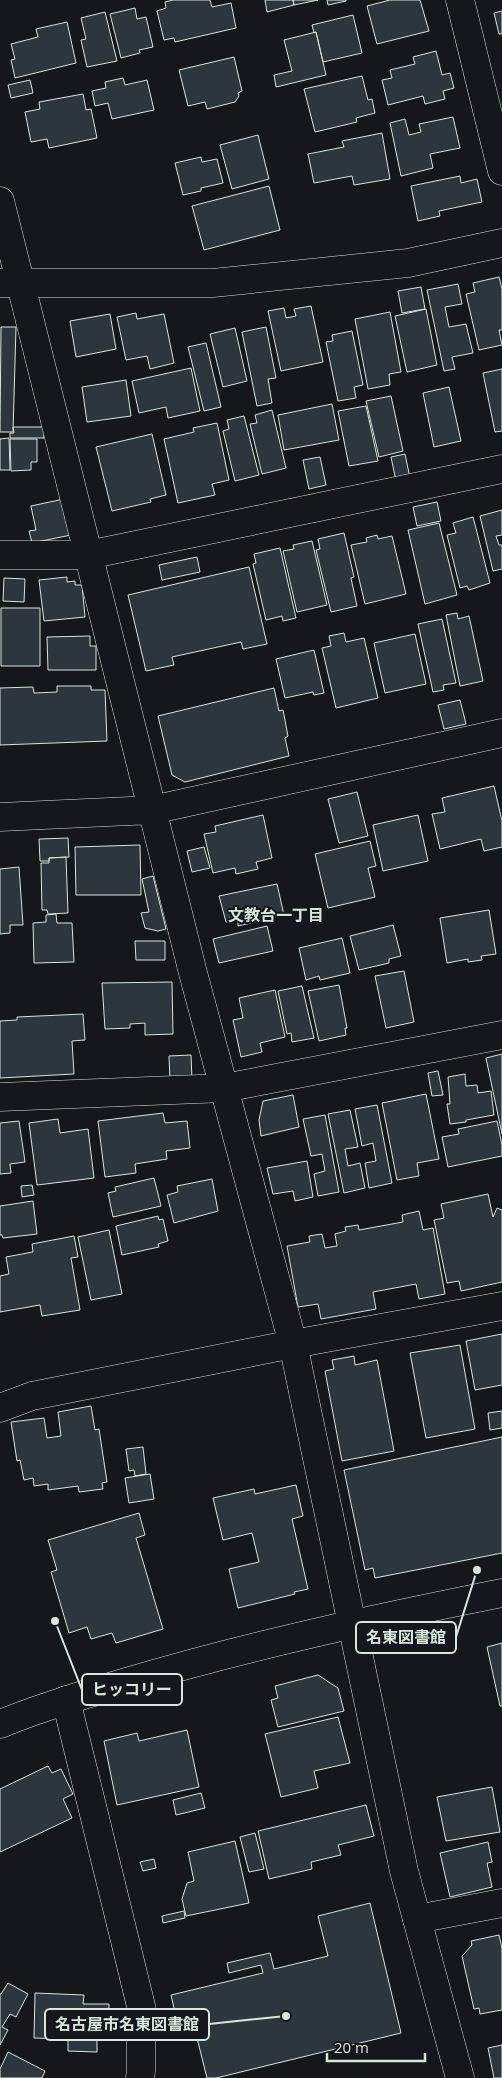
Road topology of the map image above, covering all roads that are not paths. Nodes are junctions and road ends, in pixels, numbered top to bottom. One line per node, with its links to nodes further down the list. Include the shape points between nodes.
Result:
1 (460, 0): 2 (street)
2 (502, 171)
3 (0, 201): 5 (street)
4 (502, 244): 5 (street, via 408,263 213,282)
5 (10, 283): 8 (street)
6 (502, 469): 8 (street)
7 (0, 555): 8 (street)
8 (88, 555): 10 (street)
9 (502, 733): 10 (street)
10 (152, 810): 11 (street); 13 (street)
11 (0, 818)
12 (502, 1035): 13 (street)
13 (224, 1088): 14 (street); 16 (street)
14 (0, 1097)
15 (502, 1306): 16 (street)
16 (293, 1344): 17 (street, via 32,1396); 19 (street)
17 (0, 1408)
18 (502, 1593): 19 (street)
19 (353, 1623): 20 (street, via 185,1665); 23 (street)
20 (66, 1700): 21 (street); 24 (street, via 141,2006)
21 (0, 1724)
22 (502, 1903): 23 (street)
23 (416, 1919): 25 (street)
24 (140, 2078)
25 (460, 2078)

